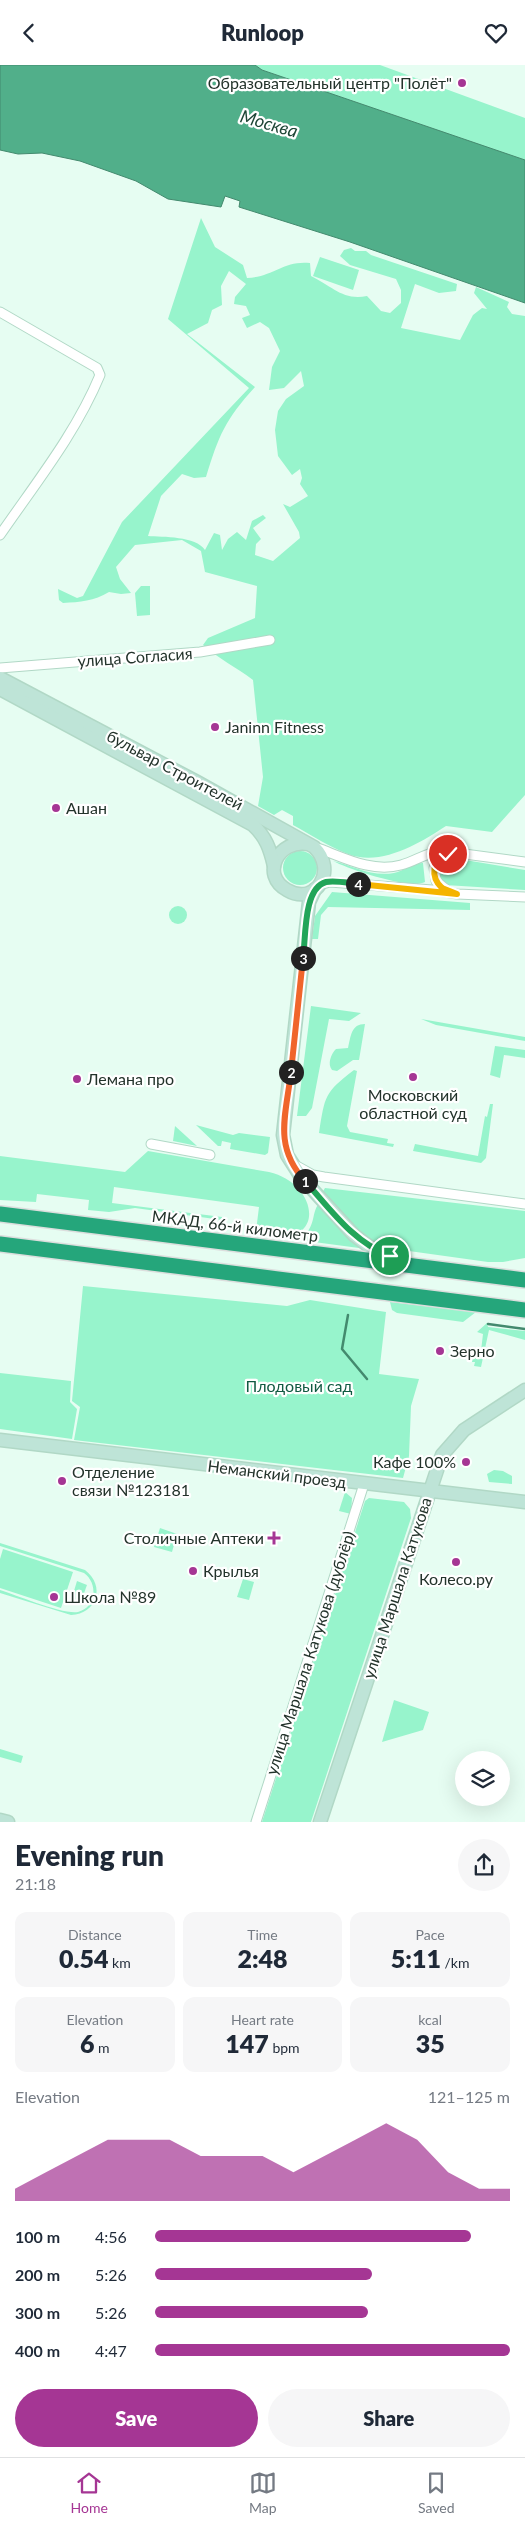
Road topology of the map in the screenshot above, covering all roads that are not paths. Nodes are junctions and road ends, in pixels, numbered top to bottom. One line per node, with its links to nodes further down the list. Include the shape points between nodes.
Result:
1 (0, 312): 2 (street, via 97,369 100,375 48,466)
2 (0, 535)
3 (270, 640): 4 (street, улица Согласия, via 200,652)
4 (0, 668)
5 (0, 678): 7 (street, бульвар Строителей)
6 (0, 689): 10 (street, бульвар Строителей, via 253,825 266,840)
7 (311, 845): 8 (street, бульвар Строителей, via 362,865 380,868 405,864 431,852); 10 (street, via 300,843 285,847); 11 (street, via 324,861 326,869)
8 (462, 852): 9 (street, бульвар Строителей); 12 (street, бульвар Строителей, via 443,855 434,868 438,884)
9 (525, 862)
10 (274, 866): 11 (street, бульвар Строителей, via 278,881 288,891 303,894)
11 (317, 887): 12 (street, бульвар Строителей, via 330,882); 16 (street, via 309,902 283,1135)
12 (457, 894): 13 (street, бульвар Строителей)
13 (523, 898)
14 (151, 1144): 15 (street)
15 (210, 1155)
16 (290, 1162): 17 (street, via 313,1175 324,1177); 20 (street, via 363,1242 390,1256)
17 (525, 1204)
18 (0, 1214): 20 (highway, МКАД, 66-й километр)
19 (0, 1244): 22 (highway)
20 (442, 1269): 21 (highway, МКАД, 66-й километр)
21 (525, 1280)
22 (503, 1307): 23 (highway); 24 (street)
23 (525, 1310)
24 (525, 1314)
25 (525, 1390): 28 (street, улица Маршала Катукова, via 452,1441 442,1455)
26 (0, 1441): 27 (street, Неманский проезд)
27 (364, 1484): 28 (street, Неманский проезд); 32 (street, улица Маршала Катукова (дублёр))
28 (428, 1491): 29 (street, Неманский проезд); 33 (street, улица Маршала Катукова)
29 (525, 1502)
30 (0, 1819): 31 (street)
31 (8, 1822)
32 (256, 1822)
33 (320, 1822)

